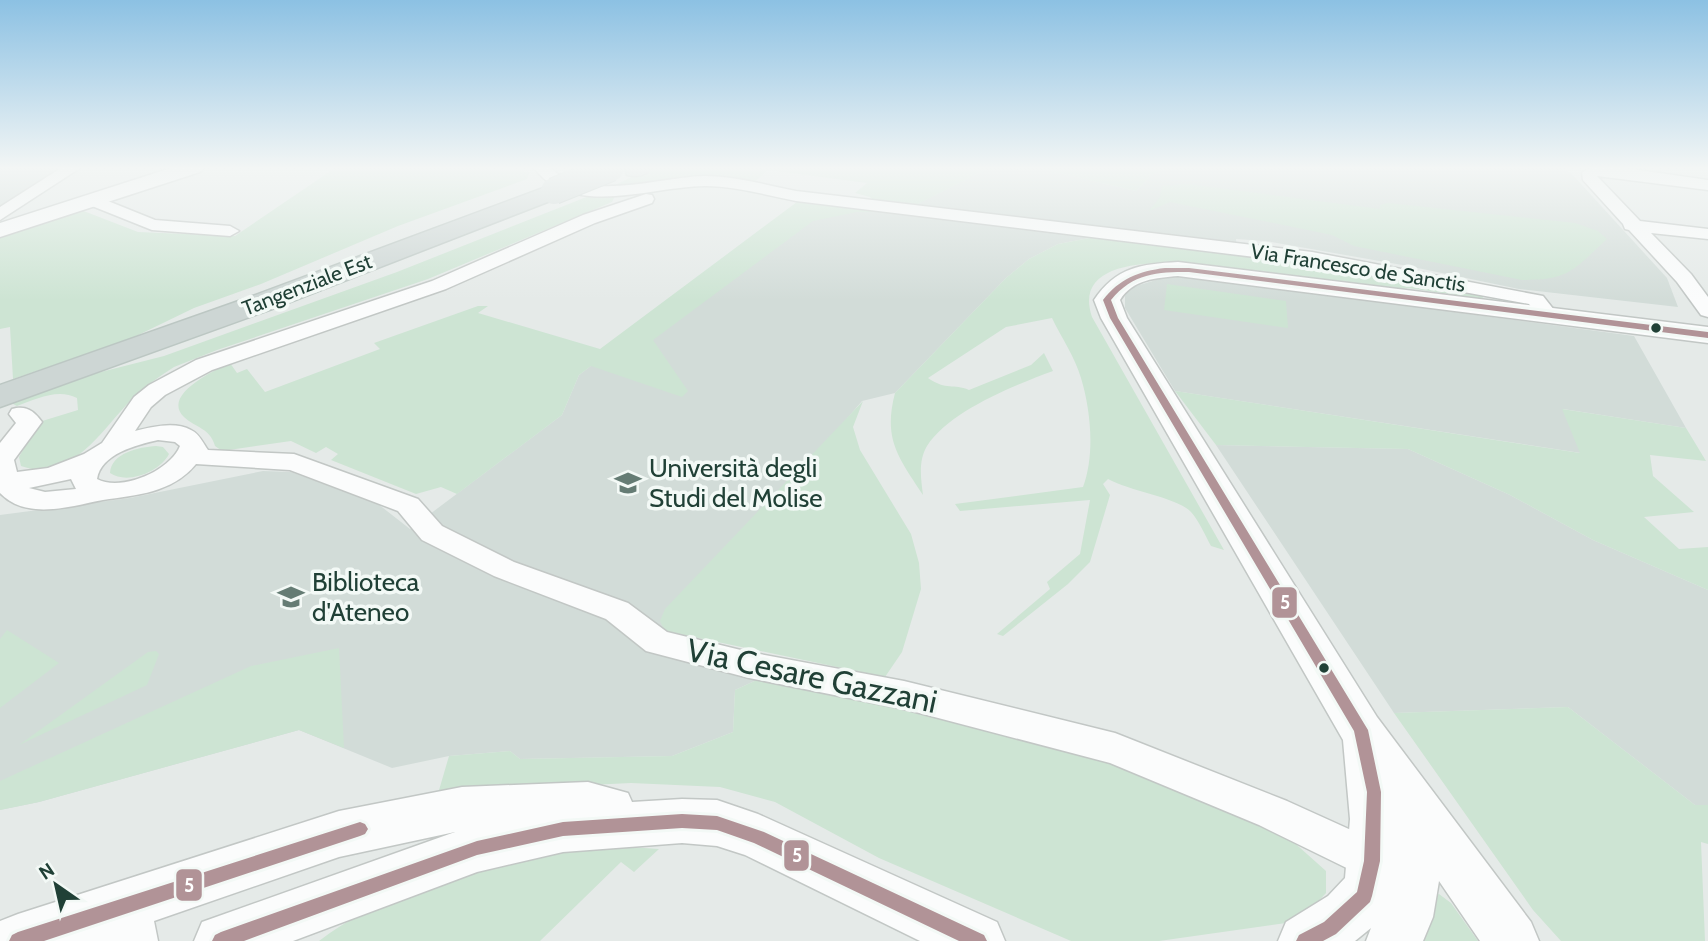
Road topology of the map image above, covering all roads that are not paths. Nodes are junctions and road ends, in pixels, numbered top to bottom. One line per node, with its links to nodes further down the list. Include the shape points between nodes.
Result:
1 (56, 212): 10 (street)
2 (103, 212): 11 (street, via 152,225)
3 (460, 212): 16 (main road, via 213,309)
4 (504, 212): 16 (main road, via 419,261 218,331)
5 (578, 212): 17 (street, via 439,285)
6 (931, 212): 9 (street, Via Francesco de Sanctis)
7 (1620, 212): 8 (street)
8 (1631, 225): 12 (street); 13 (street, via 1684,278)
9 (1051, 227): 14 (street, Via Francesco de Sanctis, via 1312,258 1431,278 1536,300)
10 (0, 230)
11 (230, 231)
12 (1708, 234)
13 (1708, 311)
14 (1548, 314): 15 (street); 26 (street, via 1178,269 1128,278 1114,287 1107,300)
15 (1708, 335)
16 (96, 364): 18 (main road)
17 (181, 376): 19 (street, via 169,389 160,412); 21 (street, via 142,402)
18 (11, 405): 23 (street, via 30,422 1,458)
19 (172, 433): 20 (street, via 190,439); 21 (street, via 142,436)
20 (193, 452): 22 (street, Via Cesare Gazzani, via 220,460); 24 (street, via 177,469)
21 (104, 453): 23 (street, via 80,467 41,479); 25 (street, via 84,476 93,489)
22 (271, 459): 24 (street, Via Cesare Gazzani); 29 (street, Via Cesare Gazzani, via 294,462 408,505 432,533 504,569 617,611 657,642 904,695 1115,749)
23 (6, 481): 25 (street, via 23,496 39,499)
24 (148, 484): 25 (street, Via Cesare Gazzani)
25 (106, 491)
26 (1361, 730): 27 (street); 29 (street)
27 (1414, 806): 29 (street); 38 (street)
28 (682, 821): 30 (street, via 563,829 477,848); 31 (street, via 588,804 462,809 413,817 339,834); 35 (street, via 717,823 758,837)
29 (1394, 867): 36 (street, via 1330,928); 37 (street, via 1407,917)
30 (320, 904): 33 (street); 34 (street)
31 (108, 936): 32 (street)
32 (18, 941)
33 (221, 941)
34 (275, 941)
35 (978, 941)
36 (1305, 941)
37 (1393, 941)
38 (1512, 941)

